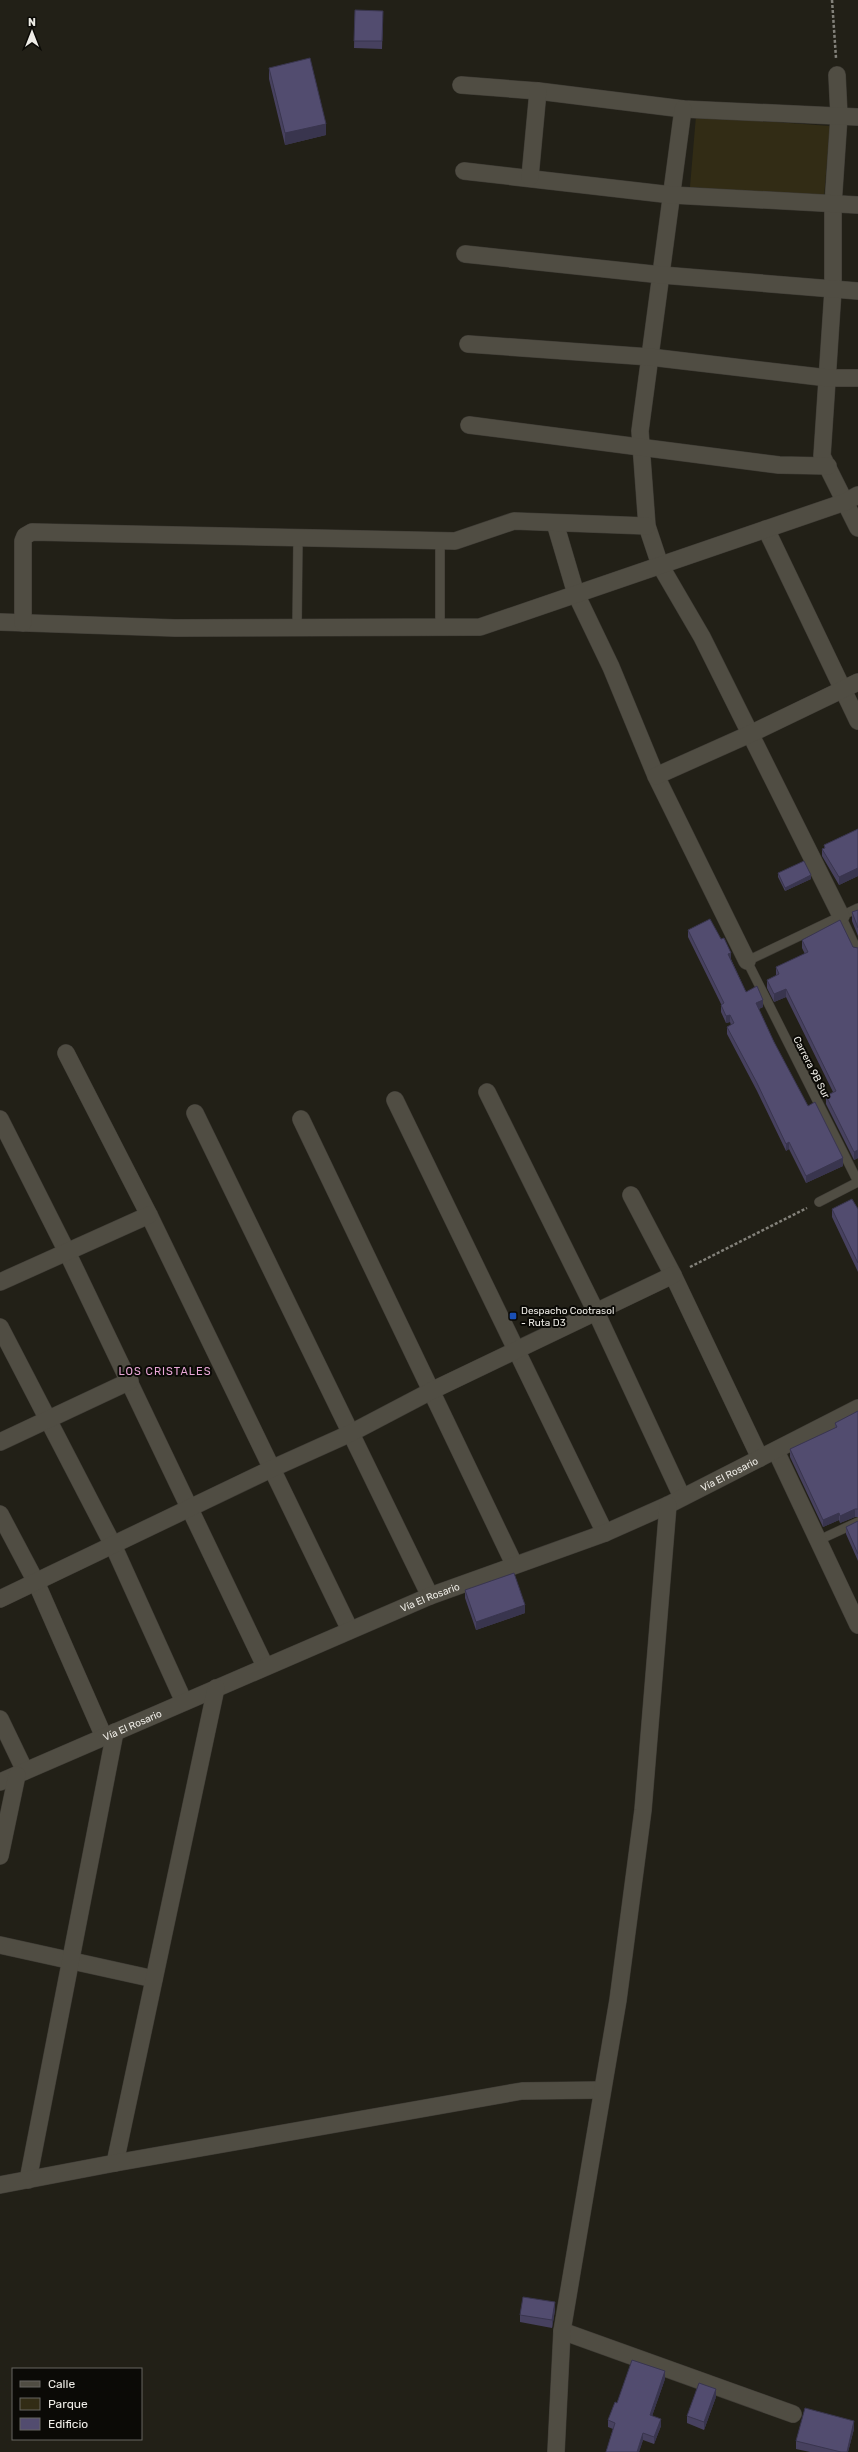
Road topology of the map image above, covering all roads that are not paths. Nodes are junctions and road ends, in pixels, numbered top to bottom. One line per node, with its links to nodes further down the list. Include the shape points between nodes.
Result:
1 (836, 75): 5 (street)
2 (461, 85): 3 (street)
3 (538, 91): 4 (street); 8 (street)
4 (683, 109): 5 (street); 9 (street)
5 (838, 116): 6 (street); 10 (street)
6 (858, 117)
7 (464, 170): 8 (street)
8 (530, 177): 9 (street)
9 (672, 195): 10 (street); 13 (street)
10 (833, 205): 11 (street); 14 (street)
11 (858, 205)
12 (465, 254): 13 (street)
13 (662, 275): 14 (street); 17 (street)
14 (832, 290): 15 (street); 18 (street)
15 (858, 291)
16 (468, 344): 17 (street)
17 (650, 357): 18 (street); 21 (street, via 640,432)
18 (828, 378): 19 (street); 22 (street, via 822,456)
19 (858, 378)
20 (469, 425): 21 (street)
21 (642, 447): 22 (street, via 779,466); 25 (street)
22 (828, 466): 23 (street)
23 (851, 498): 26 (street); 27 (street)
24 (555, 523): 25 (street); 29 (street, via 514,521 455,541); 31 (street)
25 (647, 526): 30 (street)
26 (858, 528)
27 (766, 529): 30 (street); 37 (street)
28 (298, 538): 29 (street); 33 (street, via 32,532 25,536 23,541); 34 (lane)
29 (440, 541): 35 (lane)
30 (660, 566): 31 (street); 39 (street, via 692,618)
31 (576, 594): 35 (street, via 480,627); 40 (street, via 611,668)
32 (0, 622): 33 (street)
33 (23, 623): 34 (street, via 175,628)
34 (297, 627): 35 (street)
35 (440, 627)
36 (858, 682): 37 (street)
37 (842, 689): 38 (street); 39 (street)
38 (858, 721)
39 (750, 734): 40 (street); 42 (street)
40 (656, 776): 44 (street)
41 (858, 908): 42 (lane)
42 (841, 916): 43 (lane); 44 (lane)
43 (858, 952)
44 (747, 961): 51 (lane, Carrera 9B Sur)
45 (66, 1053): 54 (street)
46 (487, 1092): 58 (street)
47 (395, 1100): 60 (street)
48 (195, 1113): 65 (street)
49 (0, 1119): 55 (street)
50 (301, 1119): 62 (street)
51 (858, 1182): 53 (lane)
52 (630, 1195): 56 (street)
53 (819, 1202)
54 (149, 1215): 55 (street); 69 (street)
55 (67, 1252): 57 (street); 61 (street)
56 (673, 1275): 58 (street); 68 (street)
57 (0, 1282)
58 (596, 1312): 60 (street); 70 (street)
59 (0, 1327): 64 (street)
60 (517, 1350): 62 (street); 74 (street)
61 (130, 1381): 64 (street); 71 (street)
62 (432, 1391): 65 (street); 77 (street)
63 (858, 1408): 67 (street, Vía El Rosario)
64 (48, 1420): 66 (street); 76 (street)
65 (351, 1433): 69 (street); 79 (street)
66 (0, 1442)
67 (776, 1451): 68 (street, Vía El Rosario); 75 (street)
68 (760, 1458): 70 (street, Vía El Rosario)
69 (271, 1469): 71 (street); 82 (street)
70 (675, 1501): 74 (street, Vía El Rosario); 94 (street, via 643,1810 618,2000)
71 (191, 1507): 76 (street); 83 (street)
72 (0, 1514): 78 (street)
73 (858, 1522): 75 (lane)
74 (605, 1533): 77 (street, Vía El Rosario)
75 (819, 1540): 81 (street)
76 (113, 1545): 78 (street); 85 (street)
77 (514, 1564): 79 (street, Vía El Rosario)
78 (36, 1582): 80 (street); 87 (street)
79 (430, 1596): 82 (street, Vía El Rosario)
80 (0, 1599)
81 (858, 1625)
82 (350, 1630): 83 (street, Vía El Rosario)
83 (265, 1666): 84 (street, Vía El Rosario)
84 (216, 1688): 85 (street, Vía El Rosario); 93 (street)
85 (184, 1702): 87 (street, Vía El Rosario)
86 (0, 1718): 88 (street)
87 (110, 1734): 88 (street, Vía El Rosario); 92 (street)
88 (21, 1773): 89 (street, Vía El Rosario); 90 (street)
89 (0, 1782)
90 (0, 1856)
91 (0, 1945): 92 (street)
92 (71, 1961): 93 (street); 96 (street)
93 (154, 1979): 95 (street)
94 (601, 2090): 95 (street, via 522,2091); 98 (street)
95 (115, 2163): 96 (street)
96 (28, 2180): 97 (street)
97 (0, 2185)
98 (562, 2331): 99 (street); 100 (street)
99 (793, 2414)
100 (556, 2452)

